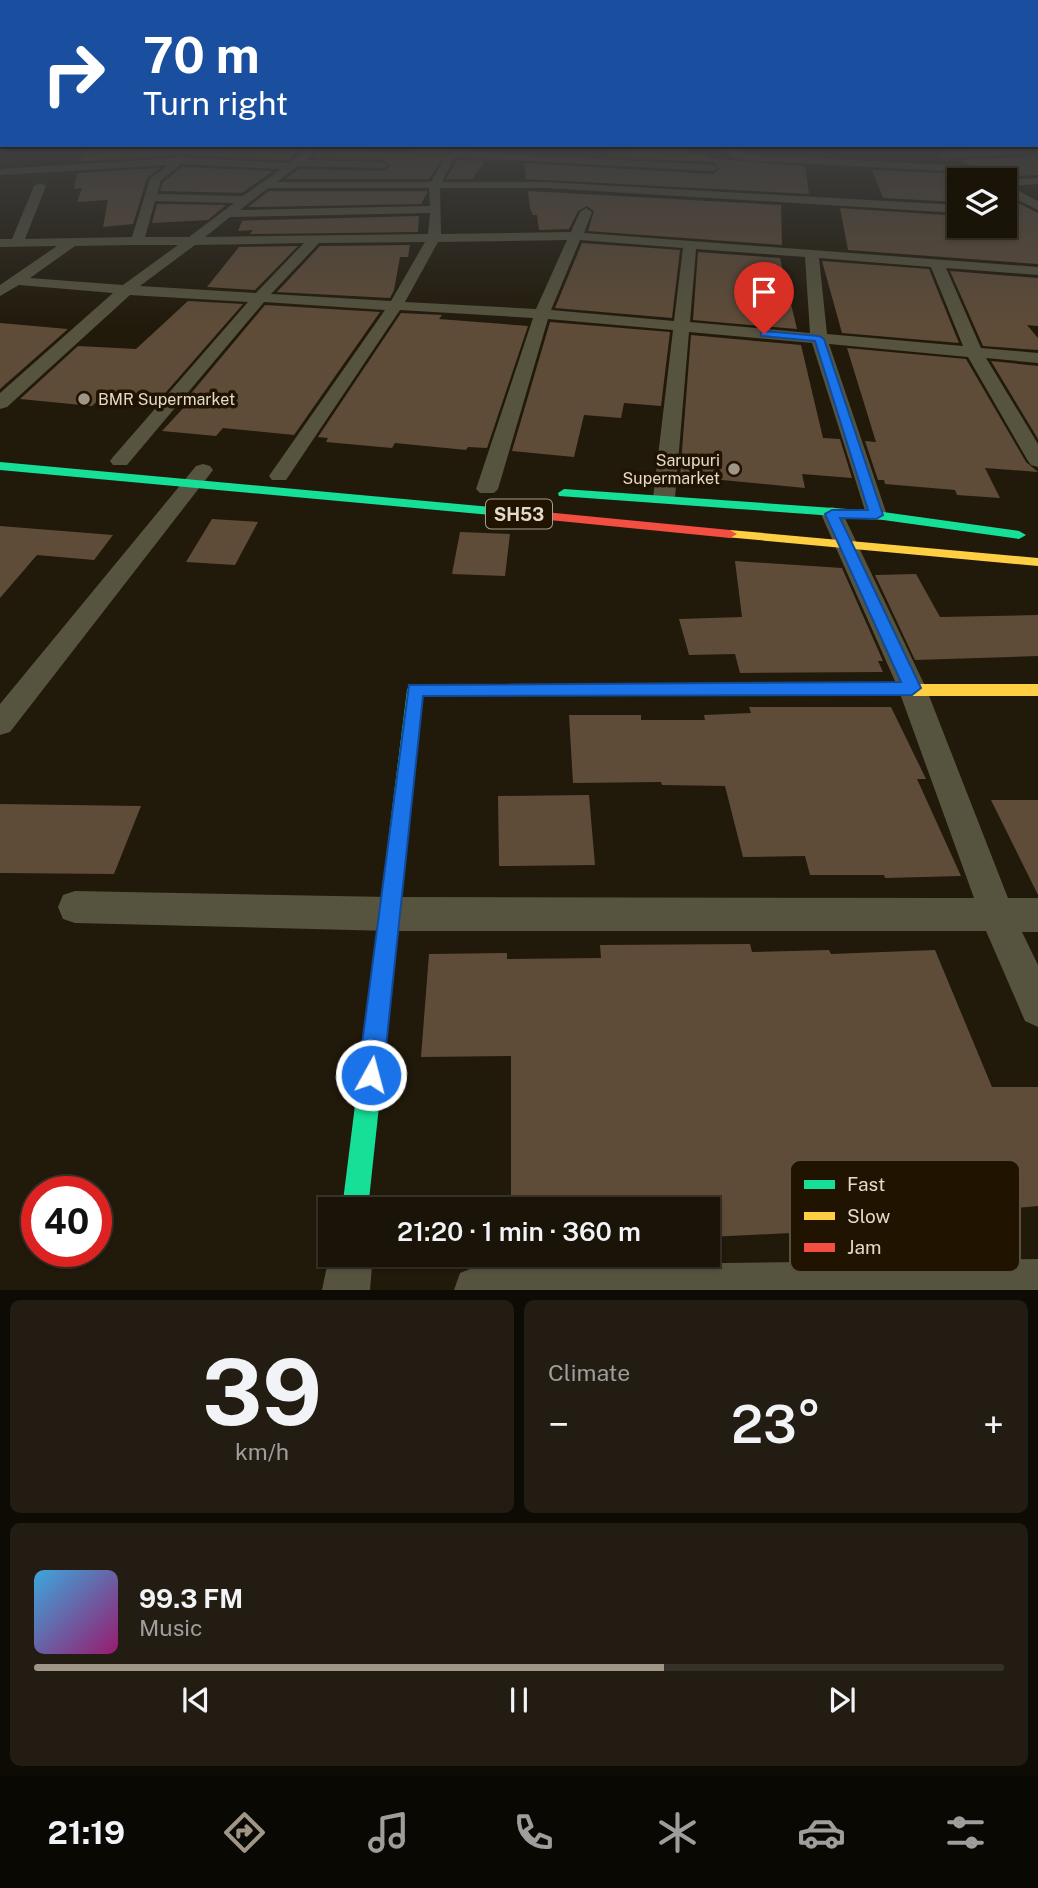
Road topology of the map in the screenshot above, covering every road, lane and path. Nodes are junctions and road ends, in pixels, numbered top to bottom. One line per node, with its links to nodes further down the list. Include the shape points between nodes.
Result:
1 (31, 208): 16 (street)
2 (149, 208): 13 (street)
3 (238, 208): 8 (street)
4 (436, 209): 8 (street); 10 (street)
5 (586, 212): 9 (street)
6 (1017, 212): 7 (street)
7 (1038, 213)
8 (231, 214): 14 (street)
9 (576, 236): 10 (street); 17 (street); 26 (street)
10 (434, 237): 11 (street); 25 (street)
11 (315, 240): 14 (street); 24 (street)
12 (72, 242): 13 (street); 16 (street); 21 (street)
13 (137, 242): 14 (street)
14 (191, 242): 22 (street)
15 (0, 243): 16 (street)
16 (17, 243)
17 (690, 246): 18 (street); 27 (street)
18 (812, 256): 19 (street); 28 (street)
19 (938, 265): 20 (street); 29 (street)
20 (1038, 271)
21 (17, 281): 22 (street); 23 (street)
22 (126, 290): 24 (street); 31 (street)
23 (0, 292)
24 (261, 296): 25 (street); 33 (street)
25 (396, 305): 26 (street); 36 (street)
26 (542, 314): 27 (street); 39 (street)
27 (682, 327): 28 (street); 41 (street)
28 (819, 339): 29 (street); 43 (street)
29 (974, 352): 30 (street); 34 (street)
30 (1038, 358)
31 (0, 402)
32 (93, 458): 33 (main road, SH53)
33 (120, 461): 37 (main road, SH53)
34 (1038, 461)
35 (0, 466): 37 (main road, SH53)
36 (279, 476): 37 (main road, SH53); 38 (main road, SH53)
37 (198, 477): 45 (main road, SH53); 49 (street)
38 (307, 478)
39 (487, 489)
40 (541, 492): 41 (main road, SH53)
41 (664, 498): 42 (main road, SH53)
42 (832, 514): 43 (main road, SH53); 45 (street)
43 (876, 515): 44 (main road, SH53)
44 (1038, 538)
45 (846, 544): 46 (main road, SH53); 47 (street)
46 (1038, 562)
47 (912, 688): 48 (main road); 51 (main road, via 415,690); 52 (street)
48 (1038, 690)
49 (0, 724)
50 (75, 907): 51 (street)
51 (389, 914): 52 (street); 55 (main road)
52 (997, 915): 53 (street); 54 (street)
53 (1038, 915)
54 (1038, 1008)
55 (356, 1197)
56 (349, 1267): 58 (street)
57 (1038, 1282): 59 (street)
58 (346, 1290)
59 (477, 1290)

